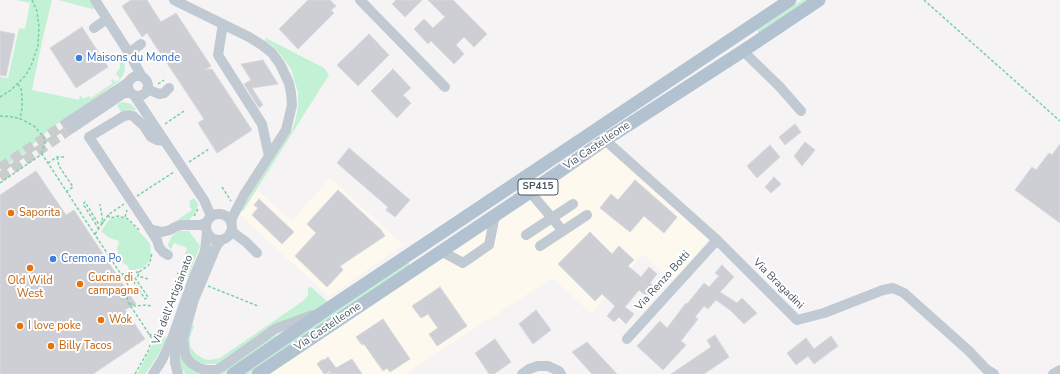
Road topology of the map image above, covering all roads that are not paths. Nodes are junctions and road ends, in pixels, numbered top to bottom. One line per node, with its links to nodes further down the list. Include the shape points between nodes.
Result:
1 (174, 0): 7 (street)
2 (360, 0): 13 (street)
3 (790, 0): 38 (main road, Via Castelleone / SP415)
4 (818, 0): 10 (main road, Via Castelleone / SP415)
5 (97, 2): 6 (street)
6 (107, 18): 8 (street); 11 (street)
7 (223, 24): 19 (street, via 218,55 262,124); 19 (street, via 249,37 272,53 289,83 292,105 290,118 286,130)
8 (94, 28)
9 (141, 44): 11 (street)
10 (743, 51): 16 (street); 17 (main road, Via Castelleone / SP415)
11 (129, 53): 12 (street)
12 (134, 79): 15 (street, via 128,86); 15 (street, via 147,83); 15 (street, via 70,125 120,95)
13 (445, 87)
14 (169, 88): 15 (street, via 159,94)
15 (138, 93): 18 (street, via 143,109)
16 (801, 111)
17 (605, 140): 20 (main road, Via Castelleone / SP415); 32 (street, Via Bragadini)
18 (165, 142): 26 (street); 27 (street, via 151,137 144,126 133,116 128,115 89,137)
19 (269, 156): 21 (street)
20 (530, 192): 23 (main road, Via Castelleone / SP415); 25 (street)
21 (244, 195): 26 (street); 30 (street)
22 (573, 204): 25 (street)
23 (495, 215): 34 (main road, Via Castelleone / SP415); 34 (street, via 489,245 463,263)
24 (587, 216): 29 (street)
25 (552, 218): 29 (street); 31 (street)
26 (213, 220): 28 (street, via 200,225 181,225); 30 (street, via 230,219); 30 (street, via 209,235 213,238); 36 (street, Via dell'Artigianato)
27 (150, 229): 28 (street, via 162,232); 28 (street, via 157,240 155,248 168,256 164,243)
28 (170, 230)
29 (564, 231): 33 (street)
30 (228, 232): 35 (street, via 241,238); 36 (street, via 216,247)
31 (526, 235)
32 (717, 240): 39 (street, Via Renzo Botti); 47 (street, Via Bragadini, via 797,320 893,288 904,293)
33 (540, 246)
34 (441, 251): 44 (main road, Via Castelleone / SP415)
35 (257, 253)
36 (197, 281): 37 (street); 41 (street, Via dell'Artigianato, via 162,360)
37 (193, 304): 38 (street, via 183,339 184,348 191,364 207,370 216,370 223,366 275,329); 42 (street, via 175,349 174,363)
38 (323, 312): 43 (main road, Via Castelleone / SP415)
39 (627, 339)
40 (1060, 370): 48 (street)
41 (153, 374)
42 (178, 374)
43 (233, 374)
44 (258, 374)
45 (522, 374): 46 (street, via 538,366 548,366)
46 (561, 374)
47 (994, 374)
48 (1053, 374)

